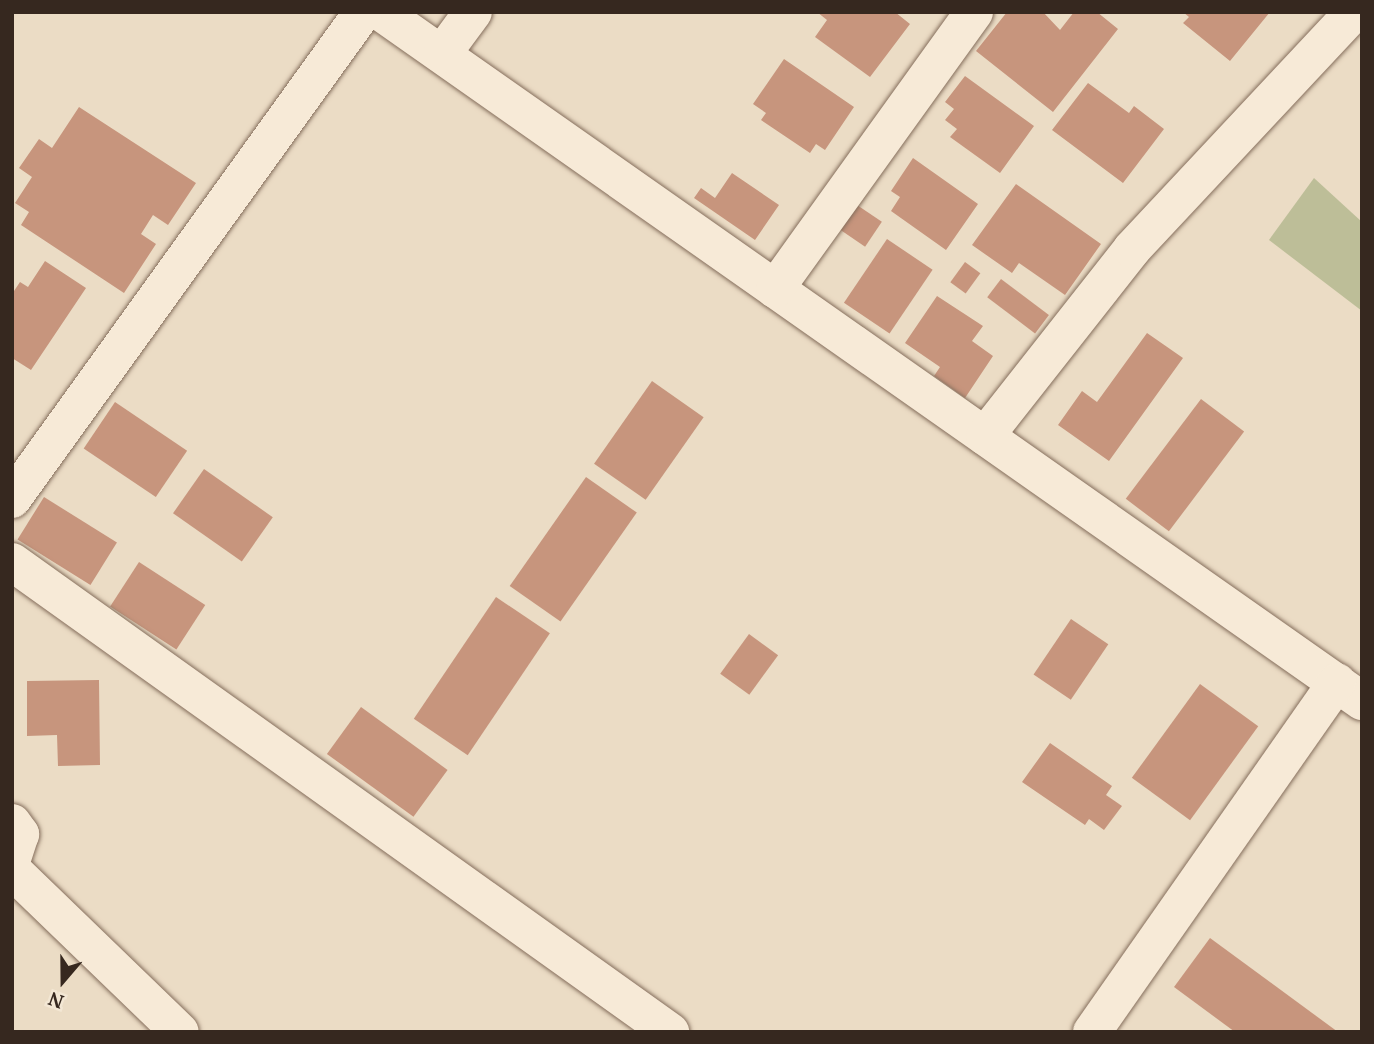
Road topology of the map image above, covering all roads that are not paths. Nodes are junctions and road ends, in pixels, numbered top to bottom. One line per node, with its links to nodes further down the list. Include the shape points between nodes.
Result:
1 (363, 12): 9 (street)
2 (381, 12): 6 (street)
3 (473, 12): 6 (street)
4 (974, 12): 7 (street)
5 (1354, 12): 8 (street, via 1132,249)
6 (442, 54): 7 (street)
7 (775, 289): 8 (street)
8 (985, 436): 11 (street)
9 (12, 499)
10 (12, 562): 16 (street)
11 (1349, 692): 17 (street)
12 (12, 823): 13 (street, via 20,834)
13 (12, 859)
14 (12, 870): 15 (street)
15 (180, 1032)
16 (670, 1032)
17 (1092, 1032)

